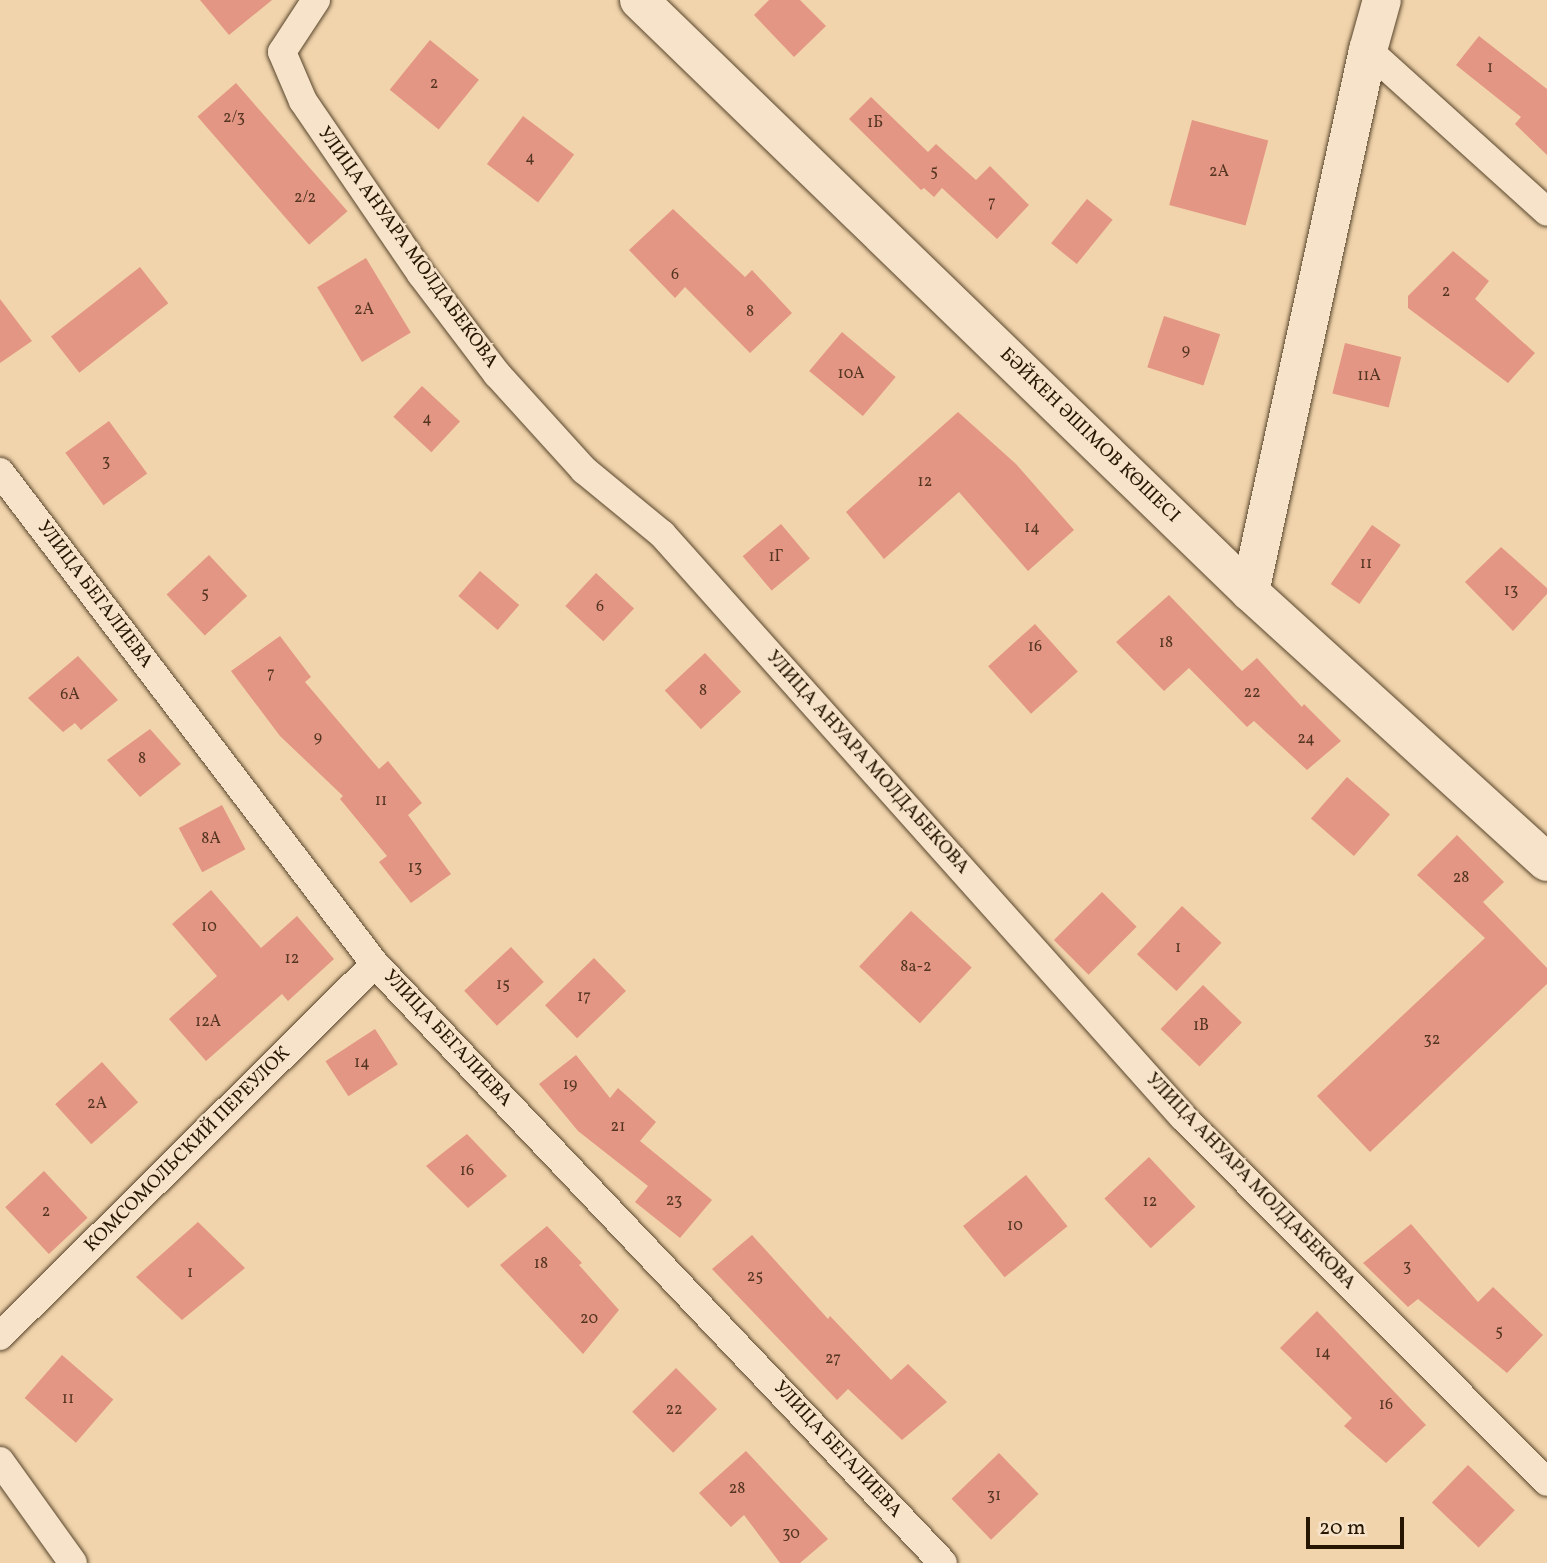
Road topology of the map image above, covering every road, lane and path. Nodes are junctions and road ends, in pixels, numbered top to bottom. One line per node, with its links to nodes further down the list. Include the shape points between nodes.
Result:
1 (316, 0): 12 (street, УЛИЦА АНУАРА МОЛДАБЕКОВА, via 282,52 303,102 421,274 498,374 584,470 662,534 1183,1117)
2 (639, 0): 7 (main road, БӘЙКЕН ӘШІМОВ КӨШЕСІ)
3 (1382, 0): 4 (main road)
4 (1368, 50): 5 (street); 7 (main road)
5 (1547, 212)
6 (0, 472): 9 (street, УЛИЦА БЕГАЛИЕВА)
7 (1250, 592): 8 (main road, БӘЙКЕН ӘШІМОВ КӨШЕСІ)
8 (1547, 862)
9 (375, 964): 10 (street, КОМСОМОЛЬСКИЙ ПЕРЕУЛОК); 14 (street, УЛИЦА БЕГАЛИЕВА)
10 (0, 1336)
11 (0, 1461): 13 (street)
12 (1547, 1482)
13 (73, 1563)
14 (943, 1563)

